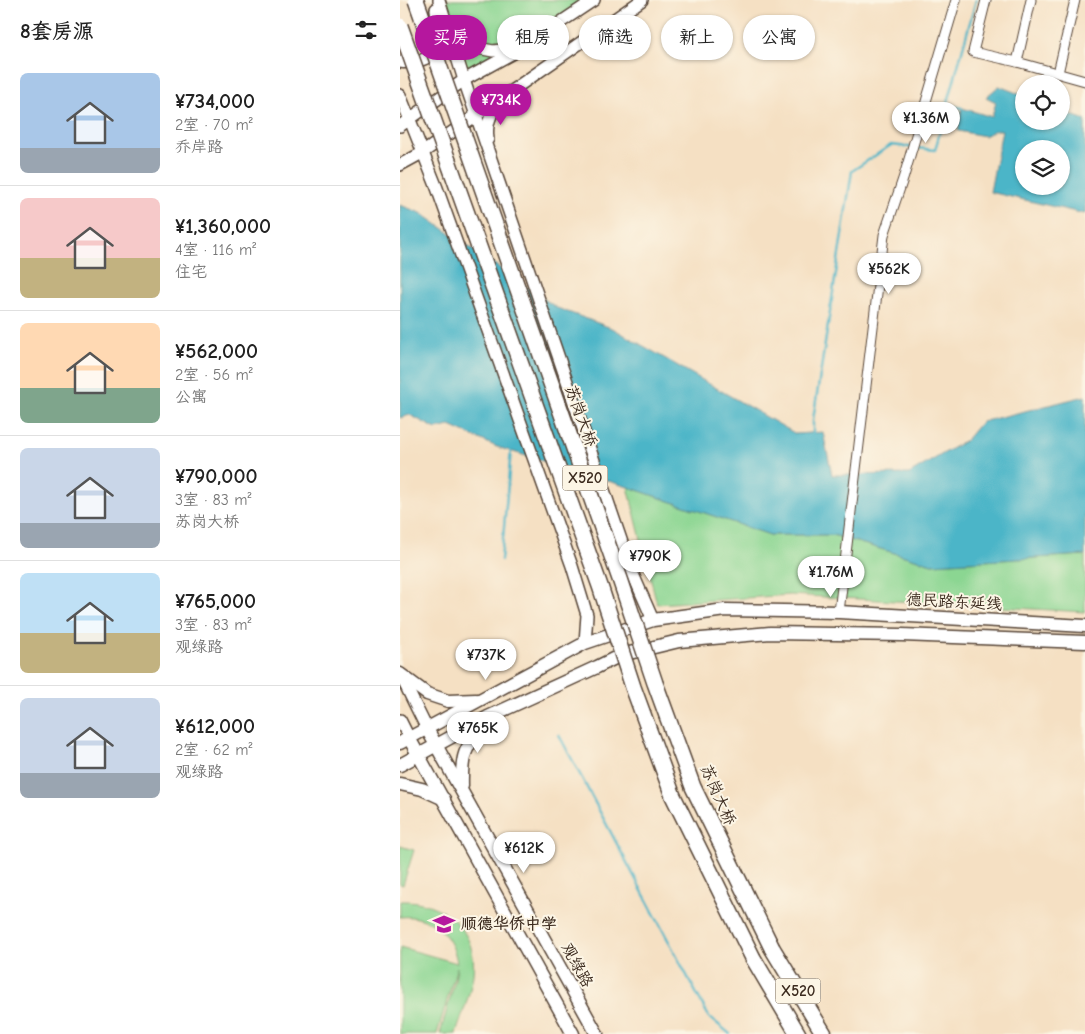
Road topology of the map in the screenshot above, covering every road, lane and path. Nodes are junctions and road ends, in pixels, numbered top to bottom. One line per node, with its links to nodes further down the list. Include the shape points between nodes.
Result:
1 (416, 0): 46 (highway, 苏岗大桥 / X520, bridge, via 693,787 772,948)
2 (437, 0): 9 (street); 14 (street, via 438,46 427,58)
3 (594, 0): 10 (street)
4 (642, 0): 20 (street)
5 (956, 0): 26 (street, via 884,234)
6 (986, 0): 15 (street, via 973,52)
7 (1031, 0): 15 (street)
8 (1075, 0): 16 (street)
9 (442, 15)
10 (569, 17)
11 (400, 26): 45 (highway, X520, bridge, via 673,796 753,958)
12 (458, 60): 17 (street)
13 (500, 60): 17 (street)
14 (400, 62)
15 (1017, 62): 16 (street)
16 (1058, 73): 18 (street)
17 (464, 80): 21 (street); 22 (street)
18 (1085, 80)
19 (400, 95): 22 (street)
20 (503, 96): 21 (street); 24 (street, via 491,114 487,130)
21 (476, 115): 23 (street); 24 (street)
22 (404, 122): 23 (street)
23 (422, 153): 25 (street); 30 (street, via 572,566 587,615)
24 (489, 153): 27 (street, via 625,553)
25 (400, 166)
26 (840, 612): 27 (main road, 德民路东延线, via 724,610); 28 (main road, 德民路东延线)
27 (653, 620): 30 (main road, 德民路东延线)
28 (1085, 626)
29 (1085, 642): 33 (main road, via 770,633 679,641 621,655)
30 (585, 643): 32 (main road, 德民路东延线)
31 (400, 674): 32 (main road, via 434,697 448,701); 35 (street, 观绿路)
32 (478, 700): 35 (main road, 德民路东延线)
33 (488, 717): 37 (main road); 41 (main road, via 466,748 461,767)
34 (400, 720): 36 (street)
35 (428, 729): 36 (main road, 德民路东延线); 37 (main road, 观绿路)
36 (405, 741): 38 (main road)
37 (437, 745): 38 (main road); 41 (main road, 观绿路)
38 (419, 755): 39 (main road); 42 (main road)
39 (400, 766)
40 (400, 784): 42 (main road)
41 (462, 789): 44 (main road, 观绿路)
42 (444, 799): 43 (main road)
43 (572, 1033)
44 (596, 1034)
45 (798, 1034)
46 (824, 1034)

